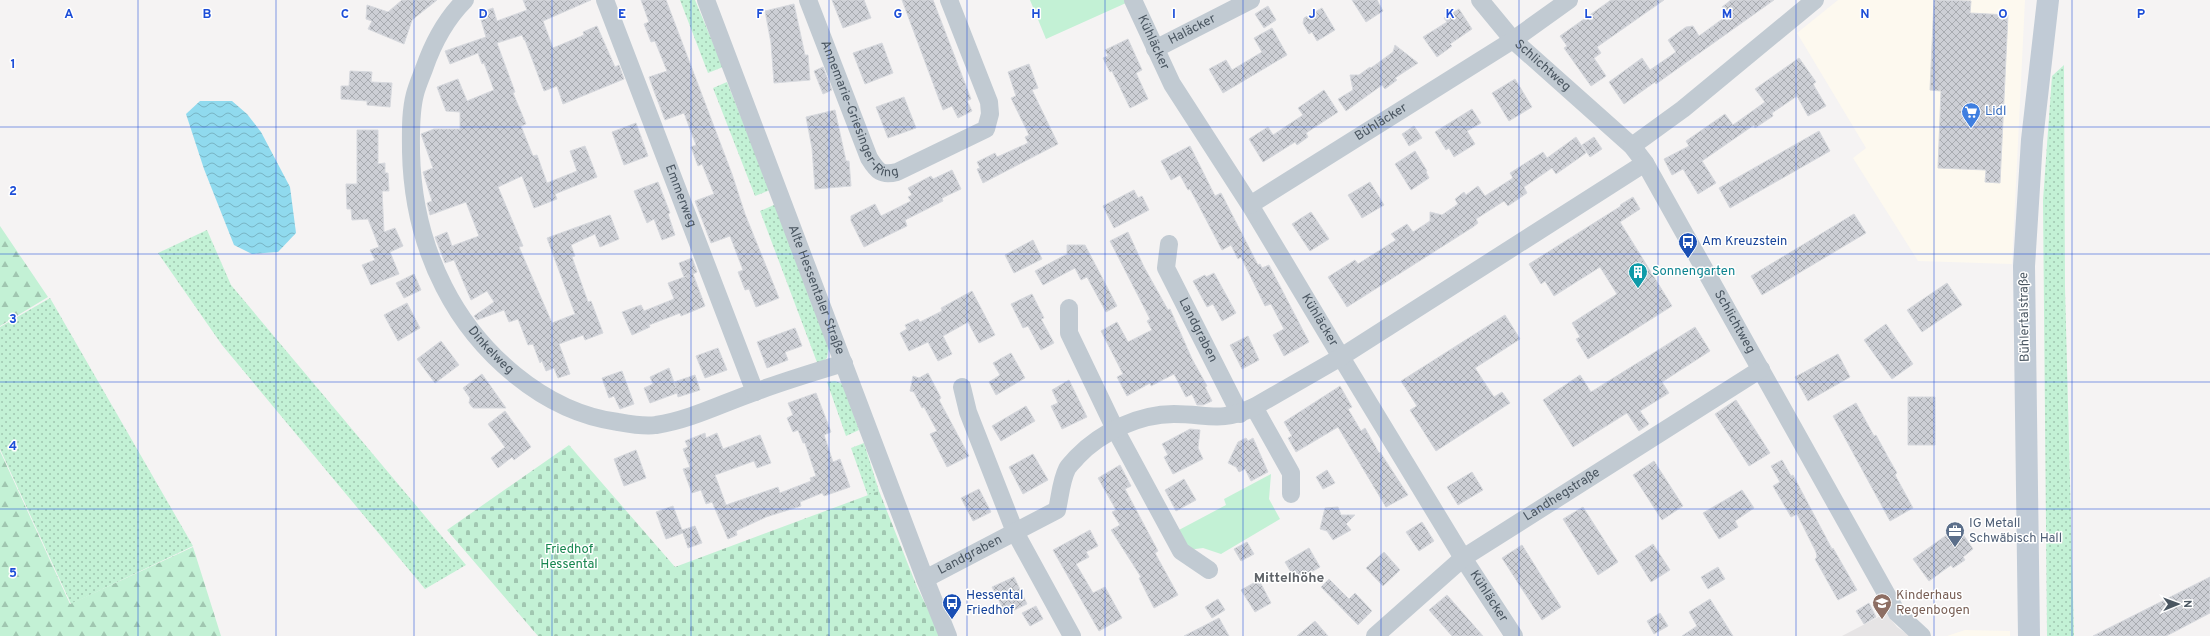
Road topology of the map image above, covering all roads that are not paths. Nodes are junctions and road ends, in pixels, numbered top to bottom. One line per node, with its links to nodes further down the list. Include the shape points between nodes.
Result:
1 (465, 0): 23 (street, Dinkelweg, via 452,13 430,53 414,95 411,120 412,173 425,239 444,287 473,332 511,372 543,395 578,413 617,422 655,425 686,418)
2 (605, 0): 23 (street, Emmerweg)
3 (706, 0): 20 (street, Alte Hessentaler Straße)
4 (808, 0): 5 (street, Annemarie-Griesinger-Ring, via 868,158 878,172 886,175 986,129 990,114 989,102)
5 (949, 0)
6 (1134, 0): 13 (street, Kühläcker)
7 (1252, 0): 13 (street, Haläcker)
8 (1480, 0): 12 (street, Schlichtweg)
9 (1569, 0): 12 (street, Bühläcker)
10 (1815, 0): 14 (street, via 1683,109)
11 (2048, 0): 36 (main road, Bühlertalstraße, via 2032,140 2024,266)
12 (1513, 40): 14 (street, Schlichtweg); 16 (street, Bühläcker)
13 (1155, 49): 16 (street, Kühläcker, via 1172,84)
14 (1632, 146): 15 (street, Schlichtweg)
15 (1645, 163): 19 (street); 21 (street, Schlichtweg)
16 (1250, 205): 19 (street, Kühläcker)
17 (1169, 244): 24 (street, Landgraben, via 1166,268)
18 (1069, 308): 25 (street, via 1069,333)
19 (1341, 358): 24 (street, Landgraben); 28 (street, Kühläcker)
20 (844, 363): 23 (street, Dinkelweg); 30 (street, Alte Hessentaler Straße)
21 (1761, 369): 28 (street, Landhegstraße); 35 (street, Schlichtweg, via 1897,613)
22 (962, 387): 27 (street, Landgraben, via 968,412)
23 (755, 392)
24 (1247, 410): 25 (street, Landgraben, via 1222,418 1174,414 1146,417); 26 (street, Landgraben, via 1291,473)
25 (1115, 429): 27 (street, Landgraben, via 1086,447 1067,468 1057,510); 29 (street, via 1181,551)
26 (1291, 494)
27 (1015, 532): 30 (street, Landgraben); 32 (street, Landgraben)
28 (1463, 558): 33 (street, Landhegstraße); 34 (street, Kühläcker)
29 (1209, 570)
30 (925, 579): 31 (street, Alte Hessentaler Straße)
31 (948, 636)
32 (1072, 636)
33 (1375, 636)
34 (1514, 636)
35 (1922, 636)
36 (2030, 636)

